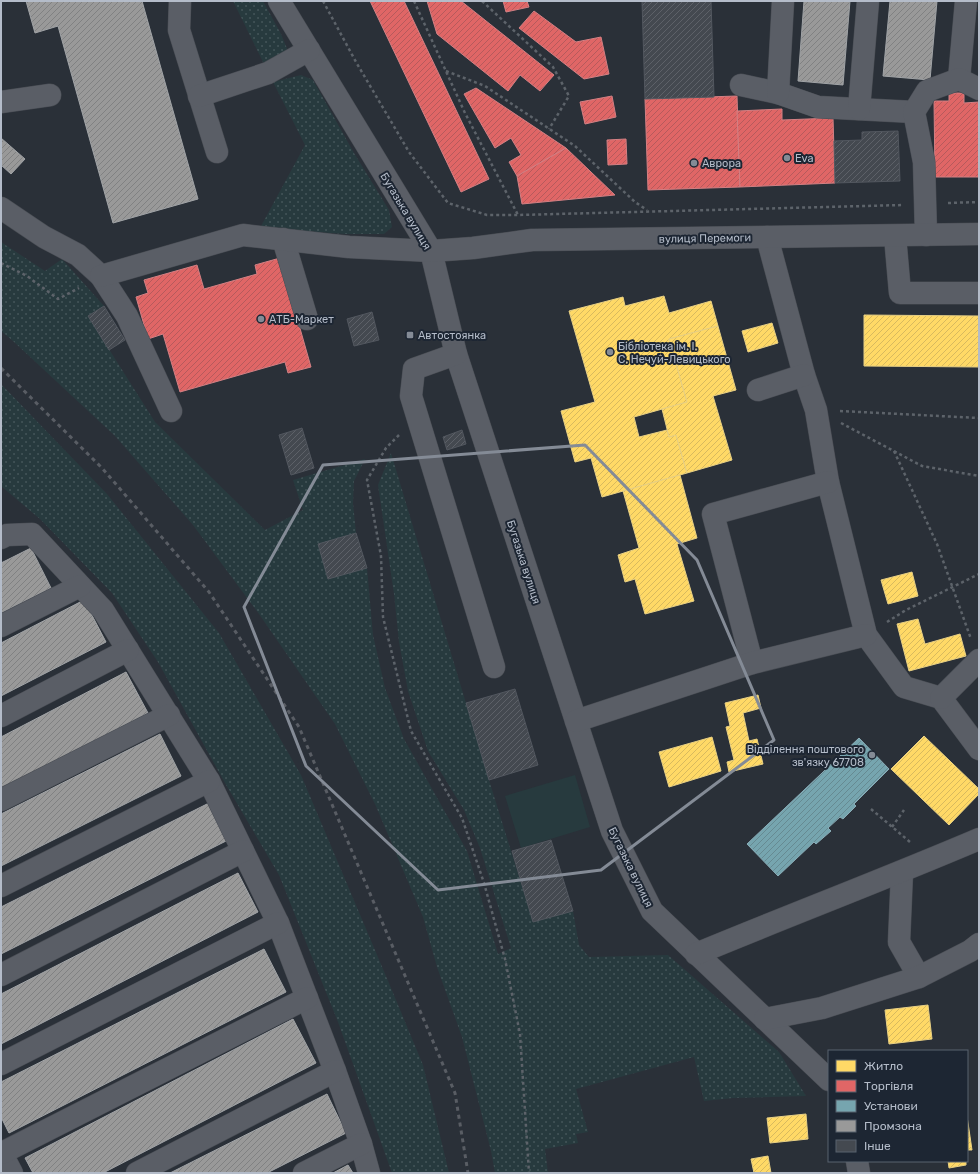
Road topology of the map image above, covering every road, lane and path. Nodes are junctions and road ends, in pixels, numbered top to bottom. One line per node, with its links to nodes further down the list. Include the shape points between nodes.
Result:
1 (180, 1): 16 (street, via 179,30)
2 (279, 1): 9 (street, Бугазька вулиця)
3 (323, 1): 26 (path, via 410,152 448,203 487,214)
4 (414, 1): 10 (path)
5 (482, 1): 20 (path, via 553,67 569,96)
6 (782, 1): 14 (street)
7 (868, 1): 18 (street)
8 (966, 1): 11 (street)
9 (309, 50): 16 (street, via 268,73); 33 (street, Бугазька вулиця)
10 (446, 71): 20 (path, via 485,86); 26 (path, via 465,114)
11 (959, 79): 13 (street); 19 (street, via 927,91)
12 (741, 85): 14 (street)
13 (979, 89)
14 (778, 93): 18 (street, via 818,107)
15 (50, 95): 17 (street)
16 (199, 96): 21 (street)
17 (1, 102)
18 (859, 108): 19 (street)
19 (914, 112): 23 (street, via 924,162)
20 (549, 129): 25 (path, via 575,146)
21 (217, 152)
22 (979, 202): 23 (path)
23 (925, 204): 25 (path); 28 (street)
24 (1, 208): 35 (street, via 44,237 78,255)
25 (647, 211): 26 (path)
26 (518, 215): 32 (path)
27 (979, 234): 28 (street, вулиця Перемоги)
28 (926, 235): 29 (street, вулиця Перемоги)
29 (895, 236): 30 (street, вулиця Перемоги); 36 (street, via 900,293)
30 (767, 237): 32 (street, вулиця Перемоги); 39 (street)
31 (283, 239): 33 (street, вулиця Перемоги, via 349,247); 35 (street, вулиця Перемоги, via 243,235); 37 (street)
32 (532, 240): 33 (street, вулиця Перемоги)
33 (431, 251): 38 (street, Бугазька вулиця)
34 (1, 263): 35 (path, via 27,276 58,299)
35 (101, 276): 42 (street, via 127,316)
36 (979, 294)
37 (307, 320)
38 (456, 354): 43 (street, via 414,369 412,396); 61 (street, Бугазька вулиця)
39 (804, 375): 40 (street); 41 (street)
40 (758, 390)
41 (816, 410): 44 (path); 45 (path); 47 (street)
42 (171, 411)
43 (418, 417): 57 (street); 90 (path, via 386,448 367,480 381,556 383,617 411,731 462,818 505,959 520,1034)
44 (979, 418)
45 (894, 451): 46 (path, via 922,466); 51 (path, via 937,544)
46 (979, 476)
47 (828, 482): 53 (street); 56 (street, via 713,514)
48 (1, 538): 50 (street, via 7,535 32,534)
49 (979, 574): 51 (path)
50 (80, 586): 52 (street); 54 (street, via 103,610)
51 (952, 588): 53 (path, via 906,610); 55 (path)
52 (1, 626)
53 (866, 635): 56 (street); 58 (street, via 904,687)
54 (128, 650): 59 (street); 60 (street)
55 (979, 660): 58 (street)
56 (752, 663): 61 (street)
57 (494, 667)
58 (941, 698): 62 (street)
59 (169, 715): 63 (street); 64 (street)
60 (1, 716)
61 (576, 721): 75 (street, Бугазька вулиця, via 612,831 652,911)
62 (979, 749)
63 (209, 781): 69 (street); 72 (street)
64 (1, 800)
65 (871, 809): 67 (path)
66 (904, 810): 67 (path)
67 (892, 827): 70 (path)
68 (979, 839): 70 (street)
69 (243, 851): 73 (street); 76 (street)
70 (930, 859): 71 (street)
71 (902, 872): 75 (street); 77 (street, via 899,942)
72 (1, 886)
73 (278, 923): 78 (street); 80 (street)
74 (979, 944): 77 (street)
75 (696, 954): 79 (street, Бугазька вулиця)
76 (1, 975)
77 (919, 977): 79 (street, via 822,1008)
78 (307, 998): 81 (street); 84 (street)
79 (764, 1019): 82 (street, Бугазька вулиця)
80 (1, 1064)
81 (335, 1071): 83 (street); 87 (street)
82 (828, 1079)
83 (361, 1144): 88 (street); 89 (street)
84 (1, 1152): 86 (street)
85 (857, 1162): 91 (street)
86 (12, 1173)
87 (137, 1173)
88 (304, 1173)
89 (369, 1173)
90 (529, 1173)
91 (858, 1173)

